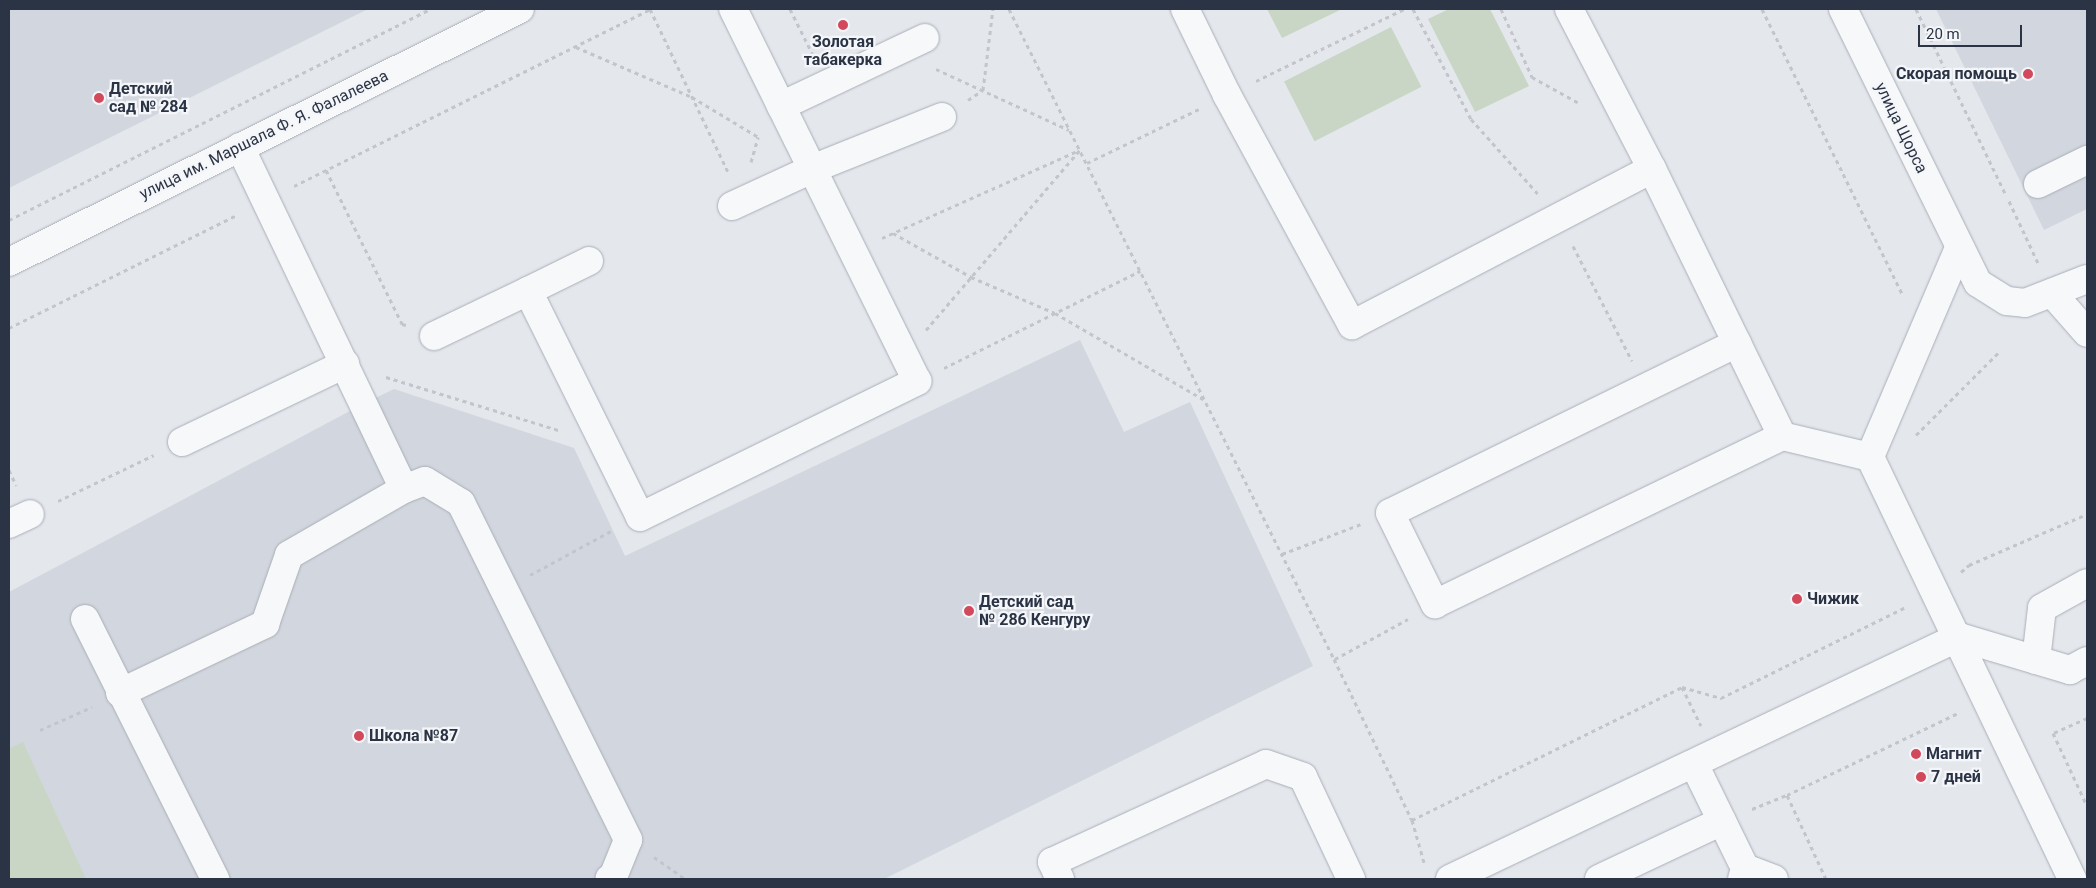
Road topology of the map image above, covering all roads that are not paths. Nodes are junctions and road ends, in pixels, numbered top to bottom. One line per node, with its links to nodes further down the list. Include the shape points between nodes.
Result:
1 (520, 9): 9 (street, улица им. Маршала Ф. Я. Фалалеева)
2 (733, 9): 7 (street)
3 (1185, 9): 12 (street, via 1227,95 1352,325)
4 (1569, 9): 12 (street)
5 (1843, 9): 15 (street, улица Щорса)
6 (924, 38): 7 (street, via 828,84)
7 (776, 95): 11 (street)
8 (942, 117): 11 (street)
9 (240, 148): 17 (street, улица им. Маршала Ф. Я. Фалалеева); 24 (street)
10 (2087, 160): 13 (street)
11 (812, 169): 14 (street); 19 (street, via 917,381 640,517)
12 (1652, 169): 23 (street)
13 (2038, 184)
14 (737, 204)
15 (1959, 248): 20 (street, улица Щорса, via 1978,283 1993,295 2025,303); 27 (street, via 1924,338)
16 (589, 261): 19 (street)
17 (9, 262)
18 (2087, 279): 20 (street, улица Щорса)
19 (528, 290): 22 (street)
20 (2052, 293): 21 (street)
21 (2087, 333)
22 (434, 336)
23 (1736, 343): 25 (street); 25 (street, via 1390,514 1435,604)
24 (345, 364): 26 (street); 28 (street)
25 (1782, 436): 27 (street)
26 (182, 442)
27 (1870, 457): 31 (street)
28 (404, 489): 34 (street, via 289,555 265,624); 40 (street, via 425,481 462,503 628,840 613,877)
29 (2087, 583): 32 (street, via 2042,608)
30 (86, 619): 34 (street)
31 (1959, 638): 32 (street); 35 (street); 45 (street)
32 (2036, 660): 33 (street, via 2070,670)
33 (2087, 662)
34 (120, 693): 39 (street)
35 (1704, 759): 36 (street); 37 (street)
36 (1722, 820): 38 (street); 43 (street)
37 (1438, 874)
38 (1743, 874): 44 (street)
39 (215, 879)
40 (608, 879)
41 (1060, 879): 42 (street, via 1052,862 1266,764 1303,777)
42 (1351, 879)
43 (1599, 879)
44 (1774, 879)
45 (2072, 879)

